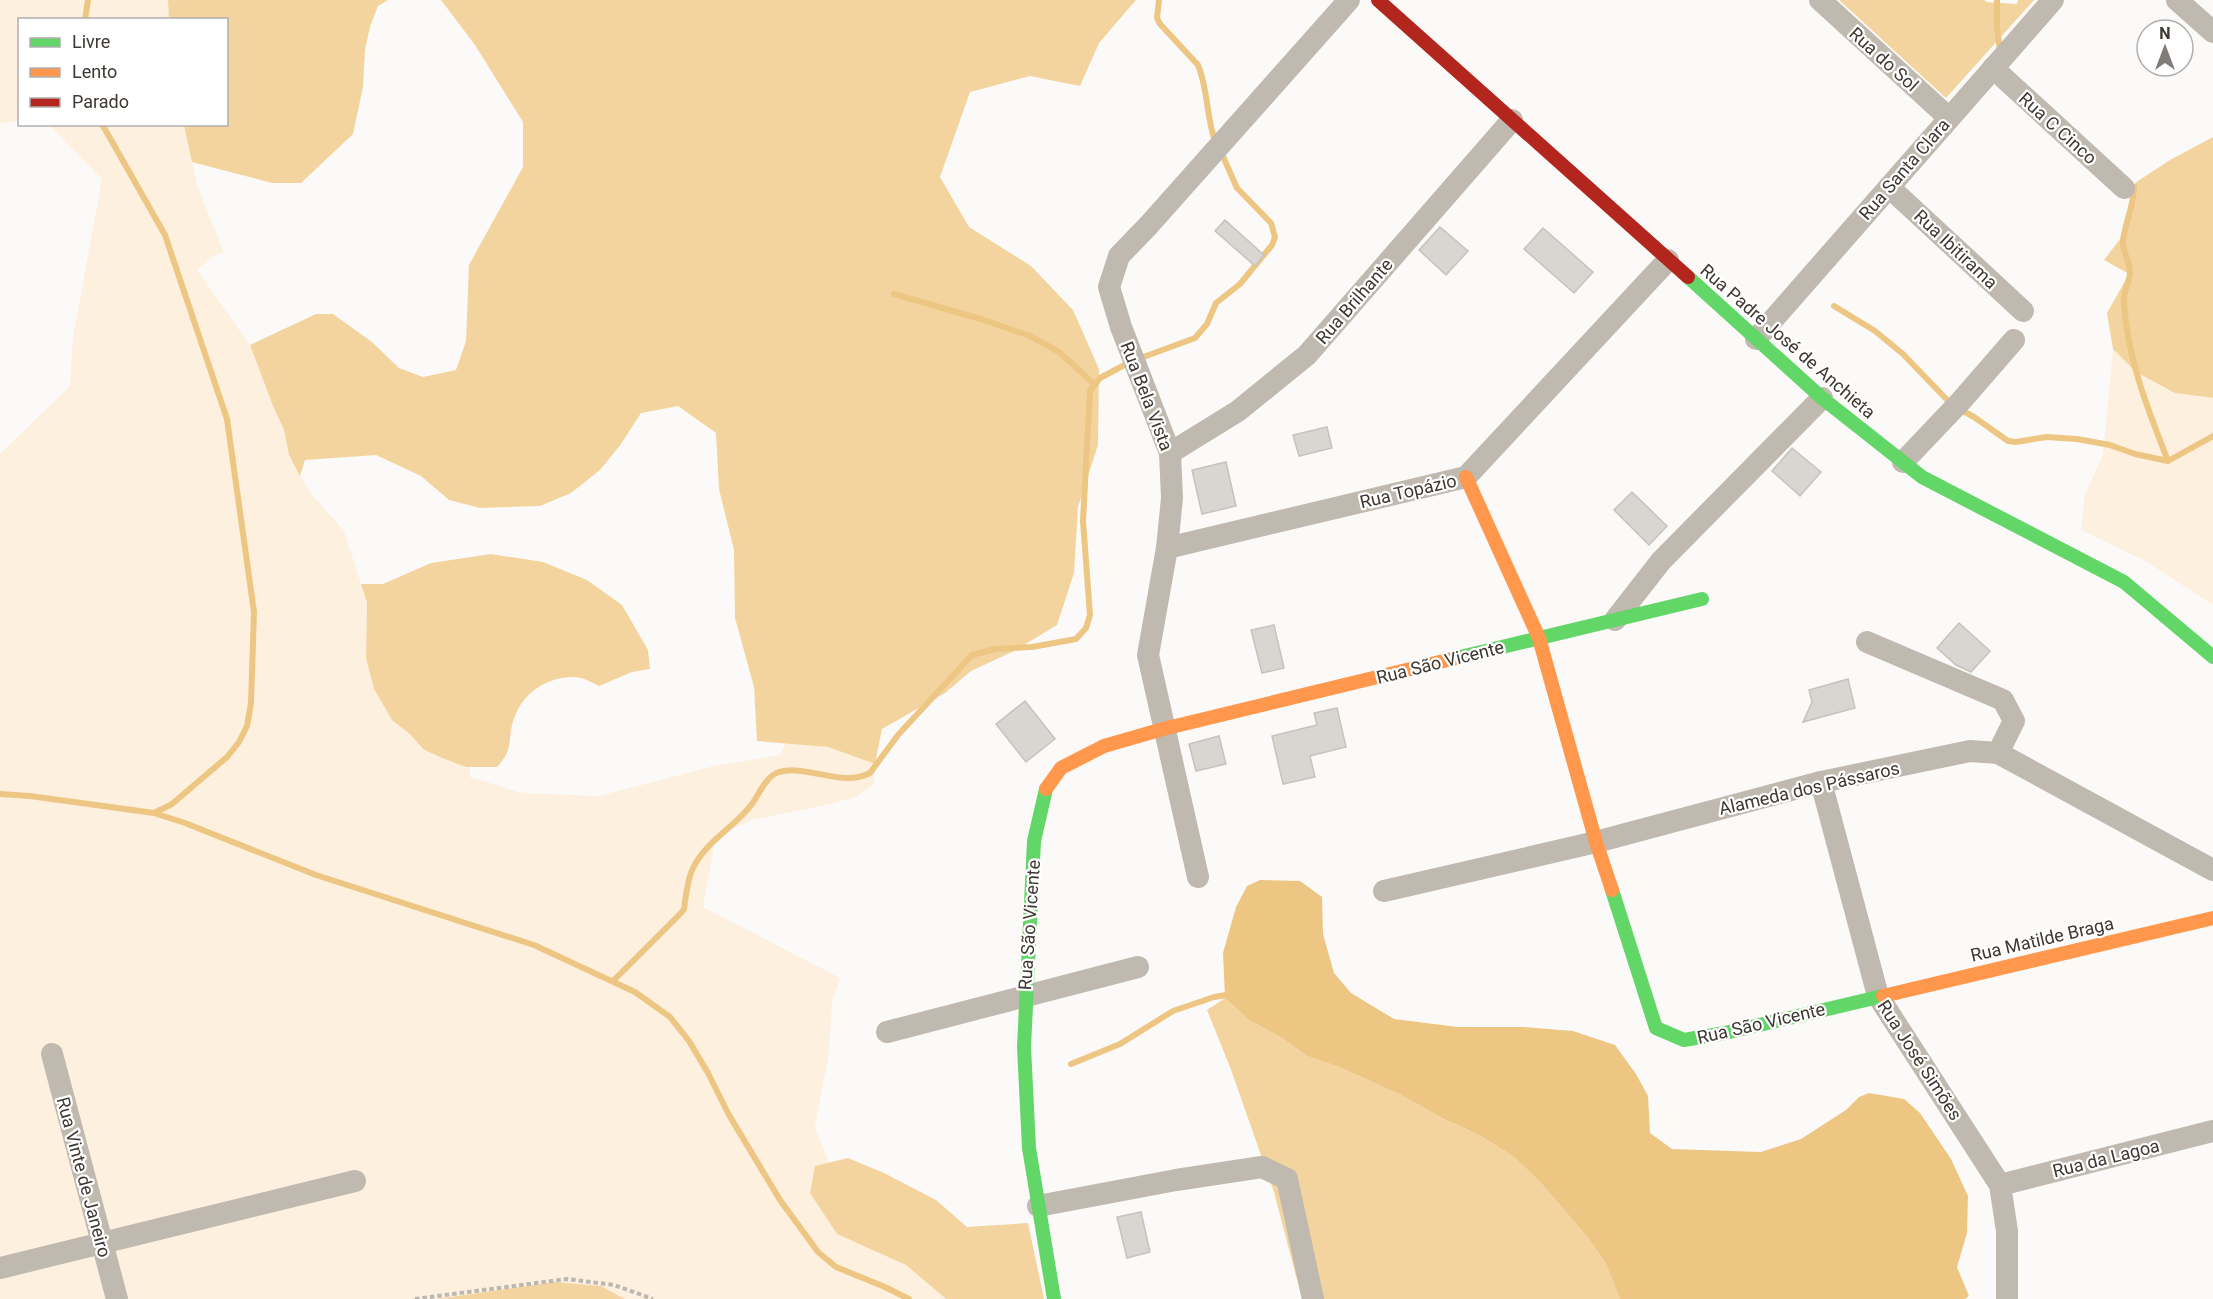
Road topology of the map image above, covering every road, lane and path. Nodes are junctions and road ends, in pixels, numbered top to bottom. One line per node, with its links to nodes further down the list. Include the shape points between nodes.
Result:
1 (1350, 0): 17 (street, Rua Bela Vista, via 1119,256 1109,287)
2 (1378, 0): 9 (street, Rua Padre José de Anchieta)
3 (1820, 0): 8 (street, Rua do Sol)
4 (2053, 0): 7 (street, Rua Santa Clara)
5 (2177, 0): 6 (street)
6 (2213, 32)
7 (1993, 68): 8 (street, Rua Santa Clara); 11 (street, Rua C Cinco)
8 (1949, 118): 10 (street, Rua Santa Clara)
9 (1512, 120): 12 (street, Rua Padre José de Anchieta); 17 (street, Rua Brilhante, via 1307,355 1238,411)
10 (1889, 187): 13 (street, Rua Ibitirama); 14 (street, Rua Santa Clara)
11 (2124, 188)
12 (1668, 260): 14 (street, Rua Padre José de Anchieta); 19 (street, Rua Topázio)
13 (2023, 311)
14 (1756, 339): 16 (street, Rua Padre José de Anchieta)
15 (2014, 340): 18 (street)
16 (1822, 398): 18 (street, Rua Padre José de Anchieta); 22 (street, via 1661,561)
17 (1170, 453): 20 (street, Rua Bela Vista, via 1172,498)
18 (1904, 462): 25 (street, Rua Padre José de Anchieta, via 1922,477 2124,582)
19 (1466, 477): 20 (street, Rua Topázio); 23 (street, Rua São Vicente)
20 (1167, 548): 26 (street, Rua Bela Vista, via 1148,655)
21 (1702, 599): 22 (street, Rua São Vicente)
22 (1615, 620): 23 (street, Rua São Vicente)
23 (1539, 638): 26 (street, Rua São Vicente); 29 (street, Rua São Vicente)
24 (1866, 642): 27 (street, via 2003,700 2014,721)
25 (2213, 657)
26 (1163, 729): 31 (street, Rua Bela Vista); 35 (street, Rua São Vicente, via 1104,746 1061,768 1047,785 1034,841)
27 (1998, 753): 28 (street, Alameda dos Pássaros, via 1970,751); 30 (street, Alameda dos Pássaros)
28 (1821, 782): 29 (street, Alameda dos Pássaros); 36 (street, Rua José Simões)
29 (1596, 842): 32 (street, Alameda dos Pássaros); 36 (street, Rua São Vicente, via 1656,1028 1684,1040)
30 (2213, 870)
31 (1198, 877)
32 (1384, 891)
33 (2213, 918): 36 (street, Rua Matilde Braga)
34 (1138, 967): 35 (street)
35 (1025, 996): 37 (street); 42 (street, Rua São Vicente, via 1029,1149)
36 (1878, 996): 41 (street, Rua José Simões)
37 (887, 1032)
38 (52, 1054): 43 (street, Rua Vinte de Janeiro)
39 (2213, 1131): 41 (street, Rua da Lagoa)
40 (355, 1181): 43 (street)
41 (2000, 1185): 50 (street, Rua José Simões, via 2007,1231)
42 (1038, 1206): 48 (street); 49 (street, via 1262,1167 1287,1179)
43 (102, 1242): 44 (street); 45 (street, Rua Vinte de Janeiro)
44 (0, 1268)
45 (117, 1299)
46 (415, 1299): 47 (path, via 567,1278 614,1285)
47 (653, 1299)
48 (1054, 1299)
49 (1313, 1299)
50 (2007, 1299)

